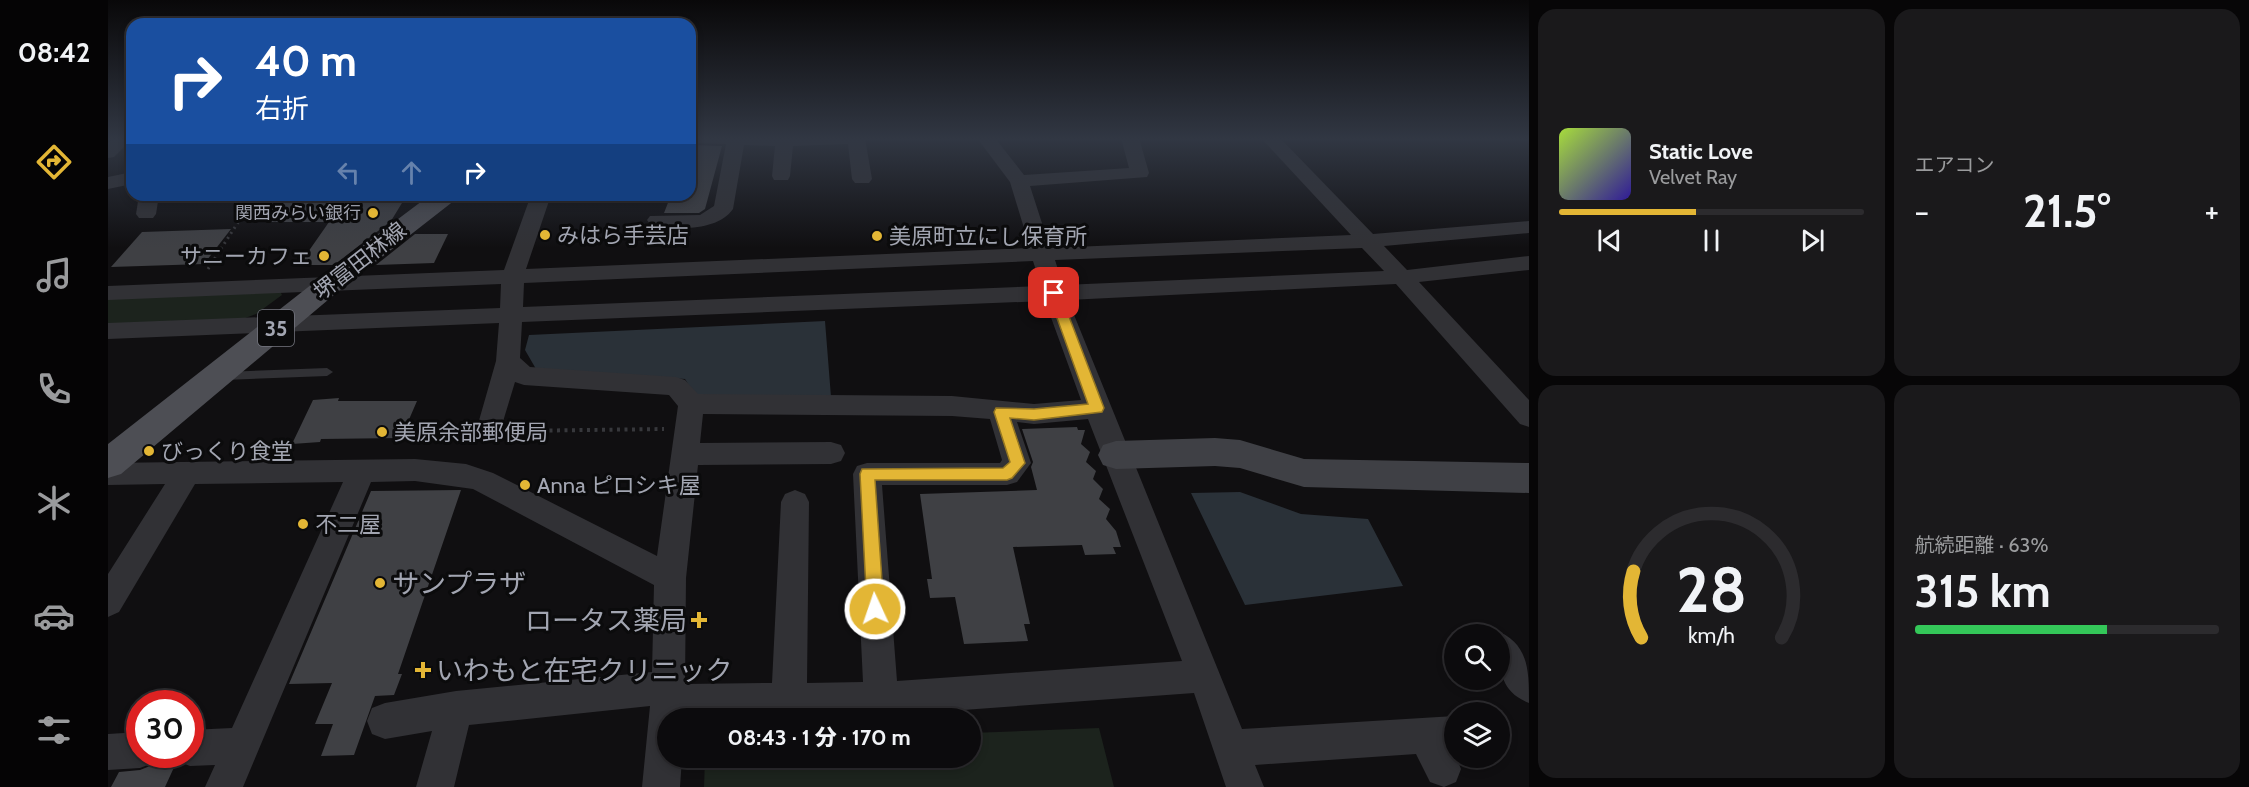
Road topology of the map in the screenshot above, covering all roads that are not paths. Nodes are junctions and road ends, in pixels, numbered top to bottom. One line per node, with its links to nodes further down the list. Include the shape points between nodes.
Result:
1 (729, 175): 12 (street, via 723,209 704,221)
2 (861, 175): 7 (street)
3 (1013, 175): 8 (street)
4 (1117, 175): 8 (street)
5 (1305, 175): 14 (street)
6 (126, 179): 9 (street)
7 (862, 179)
8 (1018, 182): 15 (street)
9 (108, 183)
10 (438, 201): 19 (main road, 堺富田林線 / 35)
11 (539, 201): 17 (street)
12 (657, 220)
13 (1529, 227): 14 (street)
14 (1368, 241): 15 (street); 18 (street)
15 (1042, 256): 17 (street); 21 (street)
16 (1529, 263): 18 (street)
17 (513, 275): 19 (street); 22 (street)
18 (1402, 277): 21 (street); 30 (street)
19 (331, 283): 20 (street); 23 (main road, 堺富田林線 / 35)
20 (108, 293)
21 (1054, 293): 22 (street); 28 (street)
22 (511, 314): 23 (street); 25 (street)
23 (280, 325): 24 (street); 27 (main road, 堺富田林線 / 35)
24 (108, 331)
25 (508, 361): 31 (street, via 524,376 676,386); 32 (street)
26 (327, 372): 27 (lane)
27 (217, 376): 35 (main road, 堺富田林線 / 35)
28 (1097, 408): 29 (street, via 1034,414); 34 (street)
29 (1001, 412): 31 (street, via 952,406); 47 (street, via 1017,463 1007,474 867,474)
30 (1529, 417)
31 (688, 429): 33 (street); 41 (street)
32 (489, 431)
33 (831, 453)
34 (1116, 455): 39 (street, via 1215,452 1240,454 1304,473); 44 (street)
35 (108, 464)
36 (363, 471): 38 (street); 41 (street, via 415,470 466,475); 52 (street)
37 (108, 474): 38 (street)
38 (186, 474): 42 (street)
39 (1529, 478)
40 (795, 502): 48 (street)
41 (670, 578): 46 (street)
42 (108, 602)
43 (1510, 661): 45 (street)
44 (1204, 676): 47 (street); 54 (street)
45 (1529, 686)
46 (667, 694): 48 (street); 49 (street); 60 (street)
47 (881, 699): 48 (street)
48 (789, 700)
49 (456, 709): 50 (street); 59 (street)
50 (385, 721)
51 (1441, 736): 54 (street); 57 (street)
52 (243, 745): 53 (street); 58 (street)
53 (204, 747)
54 (1231, 748): 61 (street)
55 (126, 751): 56 (street)
56 (108, 752)
57 (1443, 768)
58 (224, 787)
59 (435, 787)
60 (661, 787)
61 (1245, 787)

